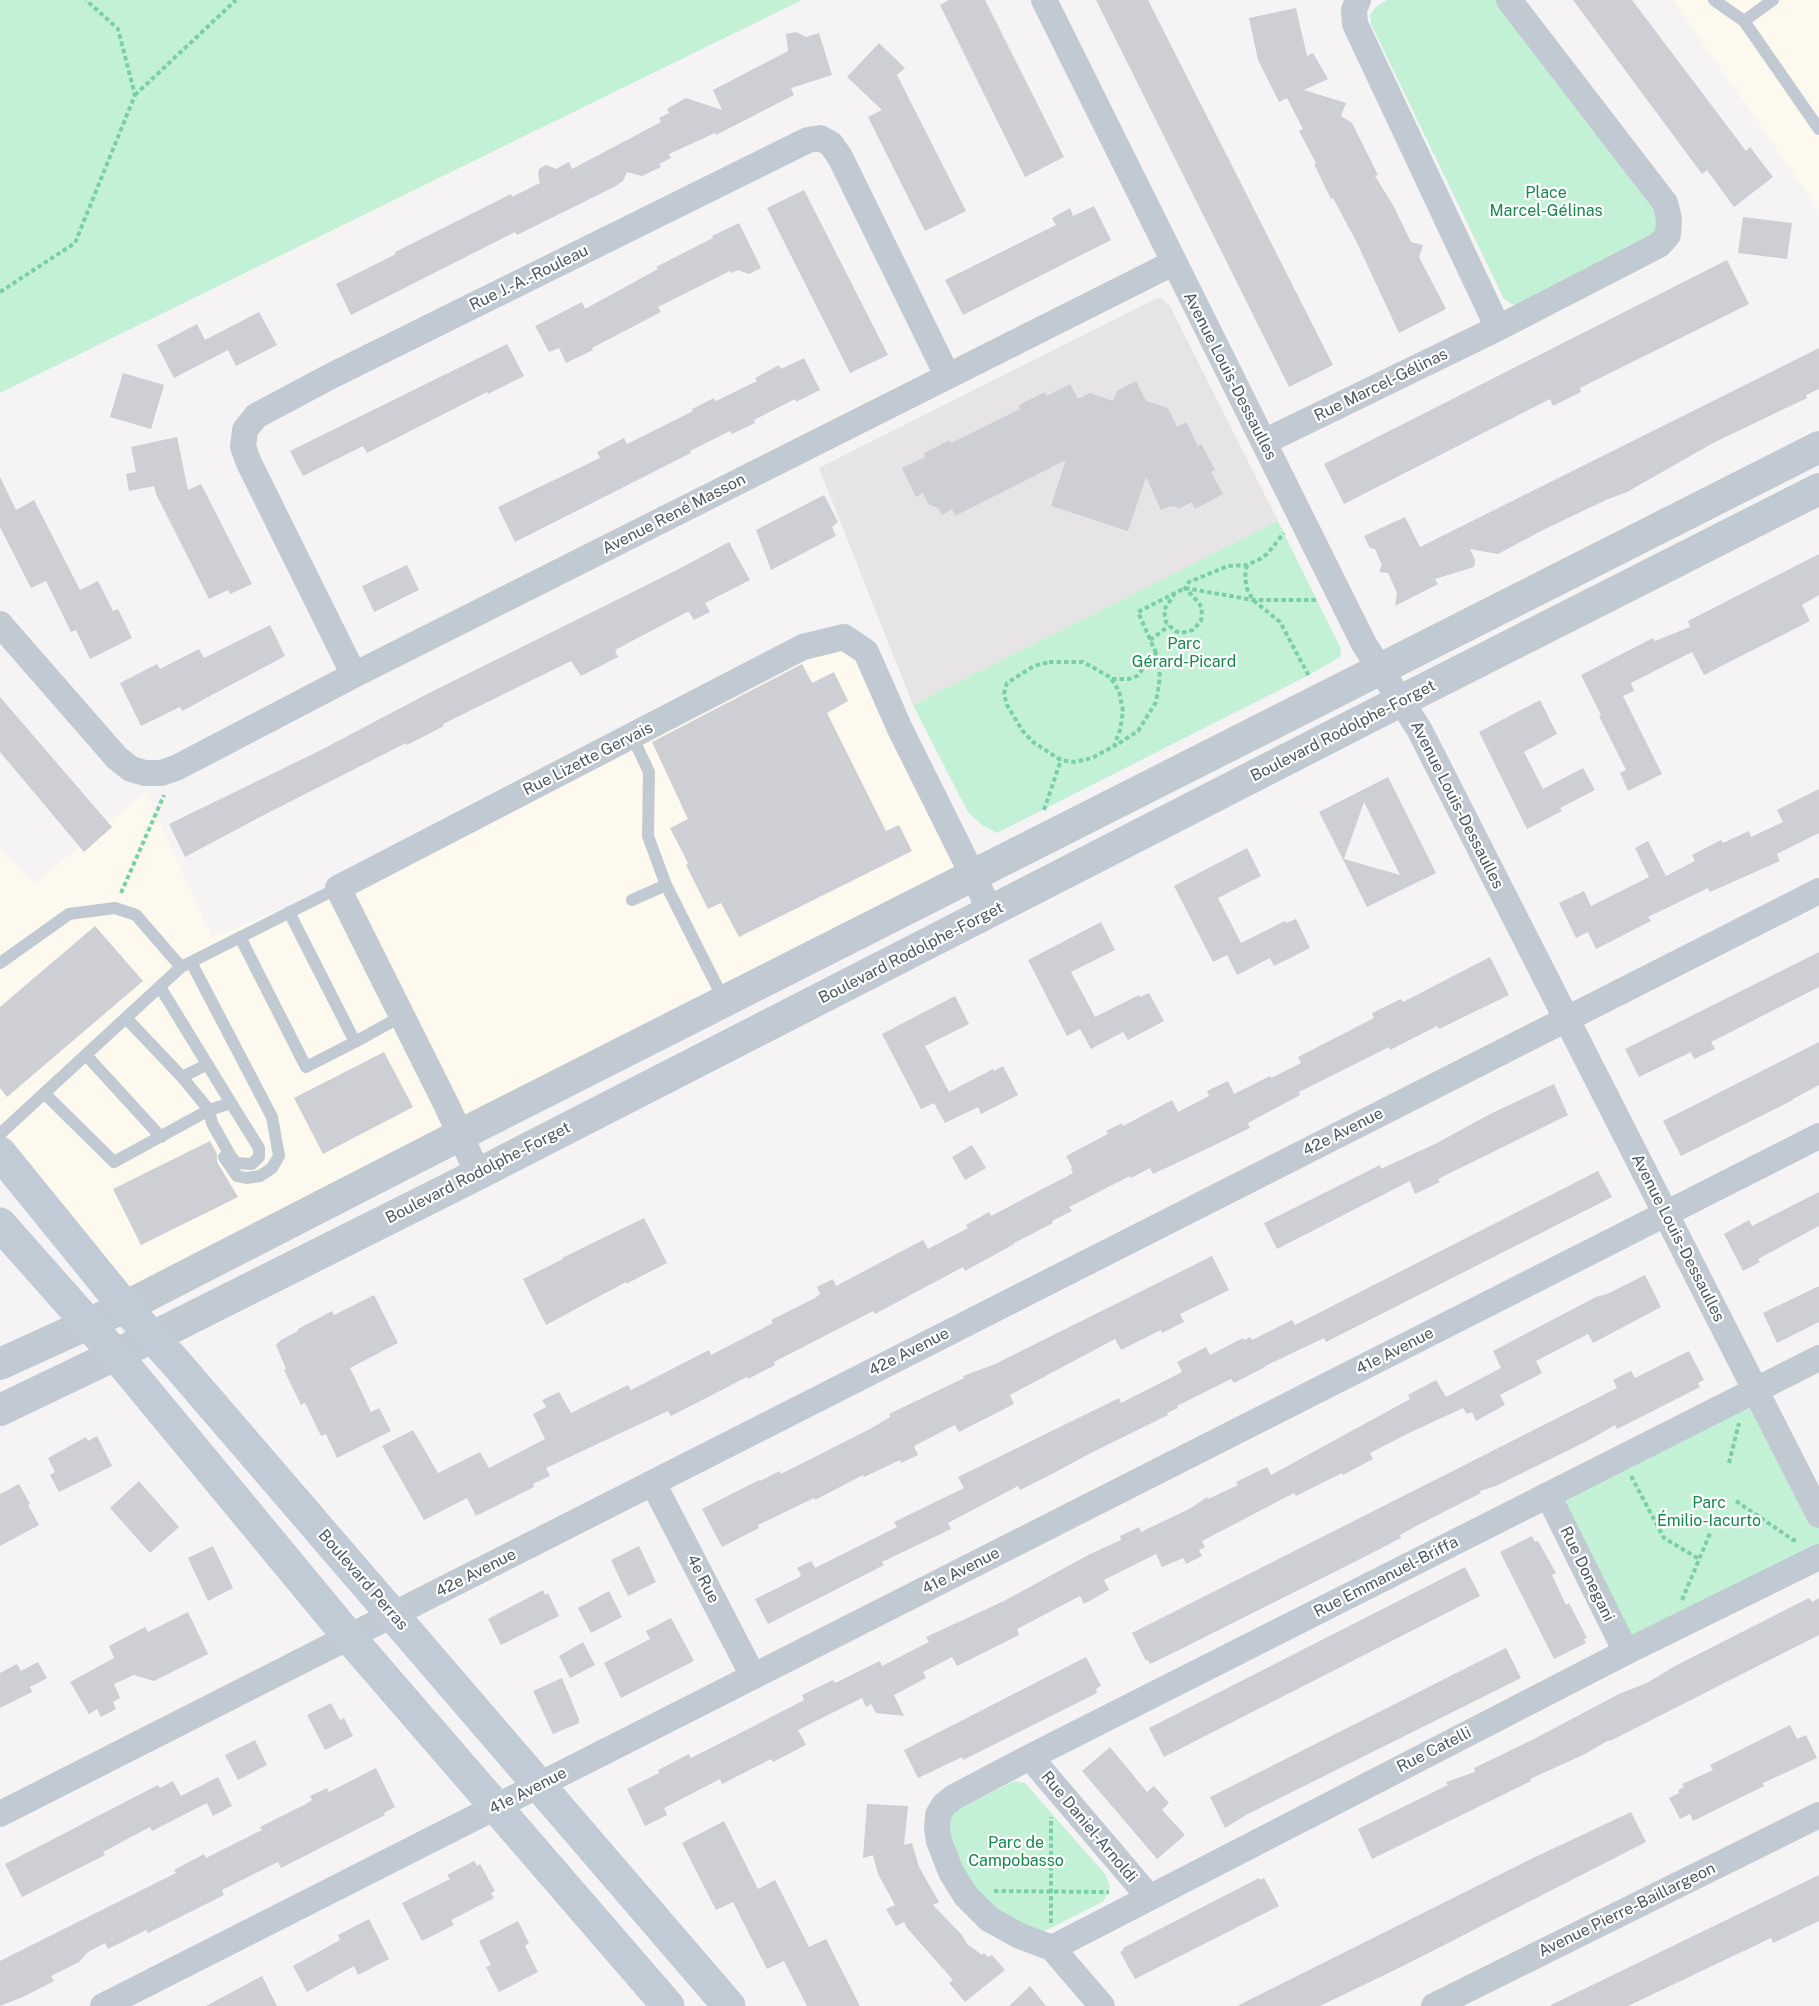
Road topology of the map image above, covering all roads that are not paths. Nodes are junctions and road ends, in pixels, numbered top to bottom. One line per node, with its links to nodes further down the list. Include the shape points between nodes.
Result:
1 (1044, 0): 8 (street, Avenue Louis-Dessaulles)
2 (1358, 0): 9 (street, via 1355,24)
3 (1509, 0): 9 (street, via 1665,203 1669,219 1668,235 1659,245)
4 (1714, 0): 6 (lane)
5 (1773, 0): 6 (lane)
6 (1744, 21): 7 (lane)
7 (1819, 129)
8 (1173, 263): 10 (street, Avenue René Masson); 11 (street, Avenue Louis-Dessaulles)
9 (1498, 328): 11 (street, Rue Marcel-Gélinas)
10 (947, 375): 16 (street, Avenue René Masson); 16 (street, Rue J.-A.-Rouleau, via 840,157 831,144 820,138 808,140 322,381 256,416 245,430 243,447)
11 (1264, 442): 15 (street, Avenue Louis-Dessaulles, via 1364,644)
12 (1819, 447): 15 (street)
13 (1819, 489): 17 (street, Boulevard Rodolphe-Forget)
14 (0, 624): 16 (street, Avenue René Masson, via 117,758 131,769 145,773 176,768)
15 (1381, 669): 17 (street, Avenue Louis-Dessaulles); 19 (street)
16 (354, 675)
17 (1402, 701): 25 (street, Boulevard Rodolphe-Forget); 33 (street, Avenue Louis-Dessaulles)
18 (632, 736): 19 (street, Rue Lizette Gervais, via 803,647 844,638 866,652); 20 (lane, via 649,772 648,836); 21 (street, Rue Lizette Gervais)
19 (973, 876): 25 (street, Rue Lizette Gervais); 30 (street)
20 (666, 885): 23 (lane); 30 (lane)
21 (338, 888): 24 (lane); 31 (street)
22 (1819, 891): 33 (street, 42e Avenue)
23 (632, 900)
24 (289, 912): 26 (lane); 34 (lane)
25 (991, 912): 47 (street, Boulevard Rodolphe-Forget)
26 (240, 937): 28 (lane); 34 (lane, via 306,1066)
27 (0, 963): 28 (lane, via 69,914 115,908 136,915)
28 (186, 964): 29 (lane); 41 (lane, via 272,1117 279,1156 272,1168 260,1176 237,1176 210,1133)
29 (160, 987): 32 (lane); 36 (lane)
30 (725, 1001): 43 (street)
31 (402, 1016): 34 (lane); 43 (street)
32 (126, 1018): 35 (lane); 37 (lane)
33 (1566, 1019): 48 (street, Avenue Louis-Dessaulles); 58 (street, 42e Avenue)
34 (355, 1042)
35 (86, 1055): 38 (lane); 45 (lane)
36 (206, 1065): 37 (lane); 39 (lane)
37 (182, 1077): 40 (lane)
38 (45, 1093): 42 (lane); 45 (lane, via 114,1162)
39 (231, 1103): 40 (lane); 41 (lane, via 259,1148 260,1157 252,1164 236,1163)
40 (209, 1110): 41 (lane); 45 (lane)
41 (212, 1124)
42 (0, 1134)
43 (460, 1135): 47 (street); 50 (street)
44 (1819, 1136): 48 (street, 41e Avenue)
45 (161, 1137)
46 (0, 1153): 50 (main road, Boulevard Perras)
47 (478, 1174): 52 (street, Boulevard Rodolphe-Forget)
48 (1666, 1213): 56 (street, Avenue Louis-Dessaulles); 65 (street, 41e Avenue)
49 (0, 1224): 51 (main road)
50 (125, 1307): 51 (street); 52 (main road, Boulevard Perras)
51 (88, 1324): 53 (main road); 55 (street)
52 (153, 1337): 53 (street, Boulevard Rodolphe-Forget); 62 (main road, Boulevard Perras)
53 (115, 1354): 57 (street, Boulevard Rodolphe-Forget); 63 (main road)
54 (1819, 1358): 56 (street, Rue Emmanuel-Briffa)
55 (0, 1364)
56 (1754, 1390): 59 (street, Rue Emmanuel-Briffa); 60 (street, Avenue Louis-Dessaulles)
57 (0, 1410)
58 (652, 1483): 62 (street, 42e Avenue); 65 (street, 4e Rue)
59 (1548, 1495): 64 (street, Rue Donegani); 66 (street, Rue Emmanuel-Briffa)
60 (1819, 1515)
61 (1810, 1549): 64 (street, Rue Catelli)
62 (394, 1616): 63 (street, 42e Avenue); 67 (main road, Boulevard Perras)
63 (349, 1637): 68 (main road); 69 (street, 42e Avenue)
64 (1626, 1652): 71 (street, Rue Catelli)
65 (753, 1676): 67 (street, 41e Avenue)
66 (1030, 1757): 71 (street, Rue Daniel-Arnoldi); 72 (street, Rue Emmanuel-Briffa, via 954,1797 938,1815 937,1828 951,1872 963,1891 989,1918)
67 (538, 1786): 68 (street, 41e Avenue); 75 (main road, Boulevard Perras)
68 (497, 1806): 73 (street, 41e Avenue); 74 (main road)
69 (0, 1814)
70 (1819, 1815): 77 (street, Avenue Pierre-Baillargeon)
71 (1149, 1897): 72 (street, Rue Catelli)
72 (1051, 1948): 76 (street)
73 (103, 2006)
74 (668, 2006)
75 (729, 2006)
76 (1102, 2006)
77 (1434, 2006)

